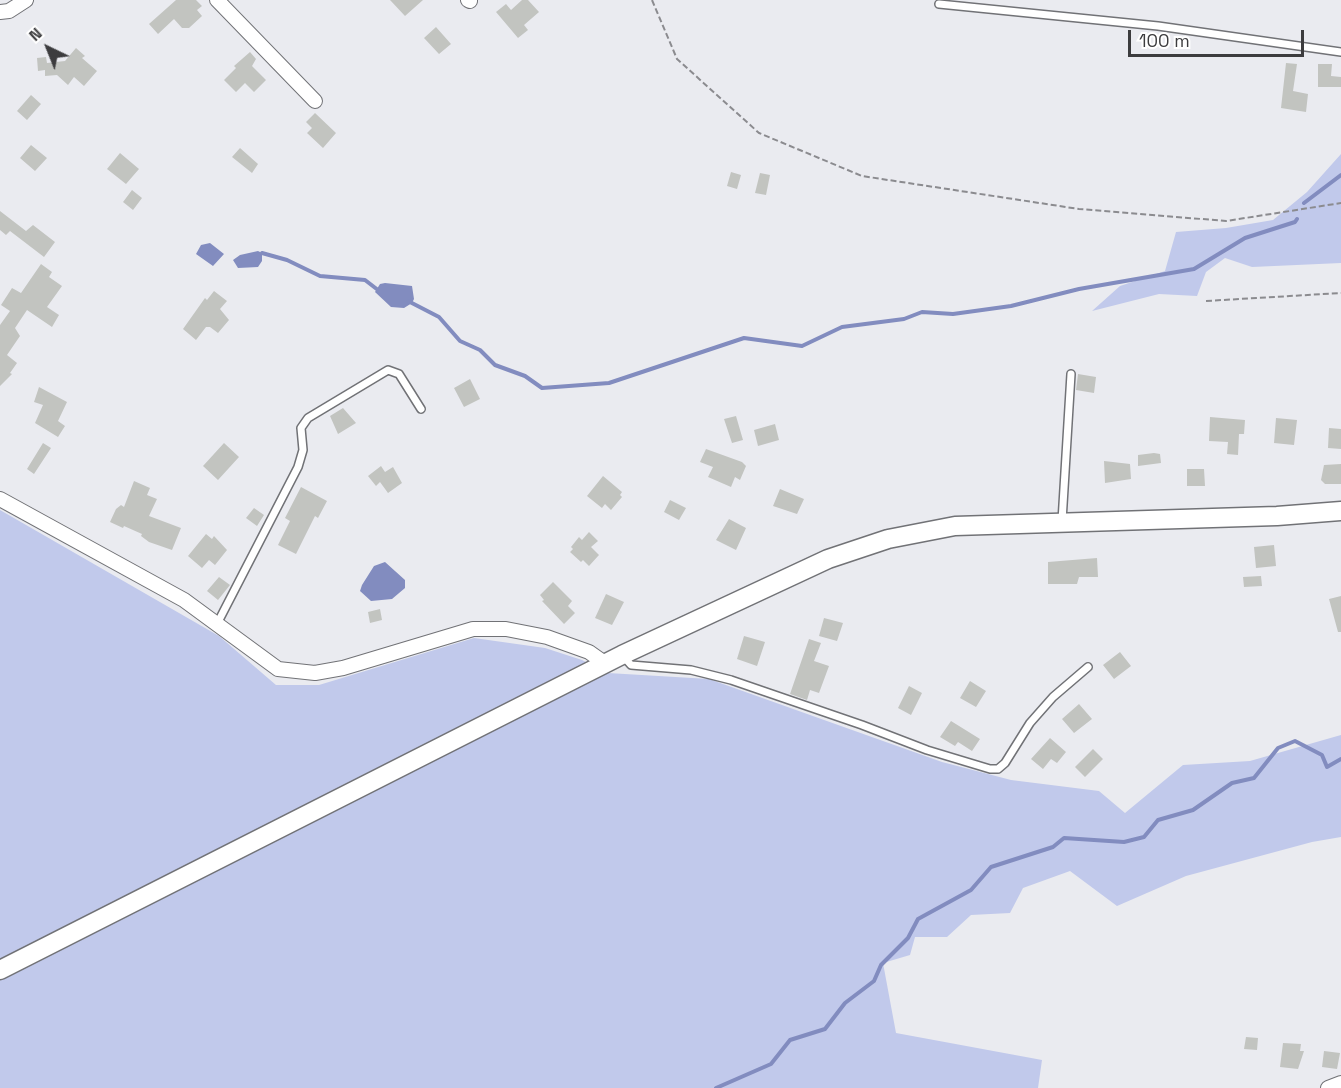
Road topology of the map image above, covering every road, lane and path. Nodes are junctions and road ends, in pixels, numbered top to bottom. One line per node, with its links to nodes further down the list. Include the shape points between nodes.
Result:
1 (14, 0): 6 (street)
2 (26, 0): 6 (street, via 9,12)
3 (217, 0): 8 (street)
4 (652, 0): 9 (path, via 677,59 759,134 862,176 1079,209 1226,221)
5 (939, 4): 7 (lane, via 1158,27)
6 (1, 12)
7 (1341, 52)
8 (315, 101)
9 (1341, 203)
10 (1341, 293): 11 (path)
11 (1206, 301)
12 (1071, 374): 16 (lane)
13 (421, 409): 17 (lane, via 399,374 388,370 308,417 301,428 303,450 298,467)
14 (0, 499): 17 (street, via 184,600)
15 (1341, 511): 16 (street)
16 (1062, 522): 18 (street, via 955,526 888,539 828,559)
17 (217, 624): 19 (street, via 278,669 293,672 343,668 473,629 506,629 547,637 589,652)
18 (622, 655): 19 (street); 20 (lane, via 631,664 692,670 730,680 990,770 998,770 1005,763 1030,723)
19 (606, 664): 21 (street)
20 (1088, 667)
21 (0, 970)
22 (1341, 1083): 23 (street)
23 (1328, 1088)

